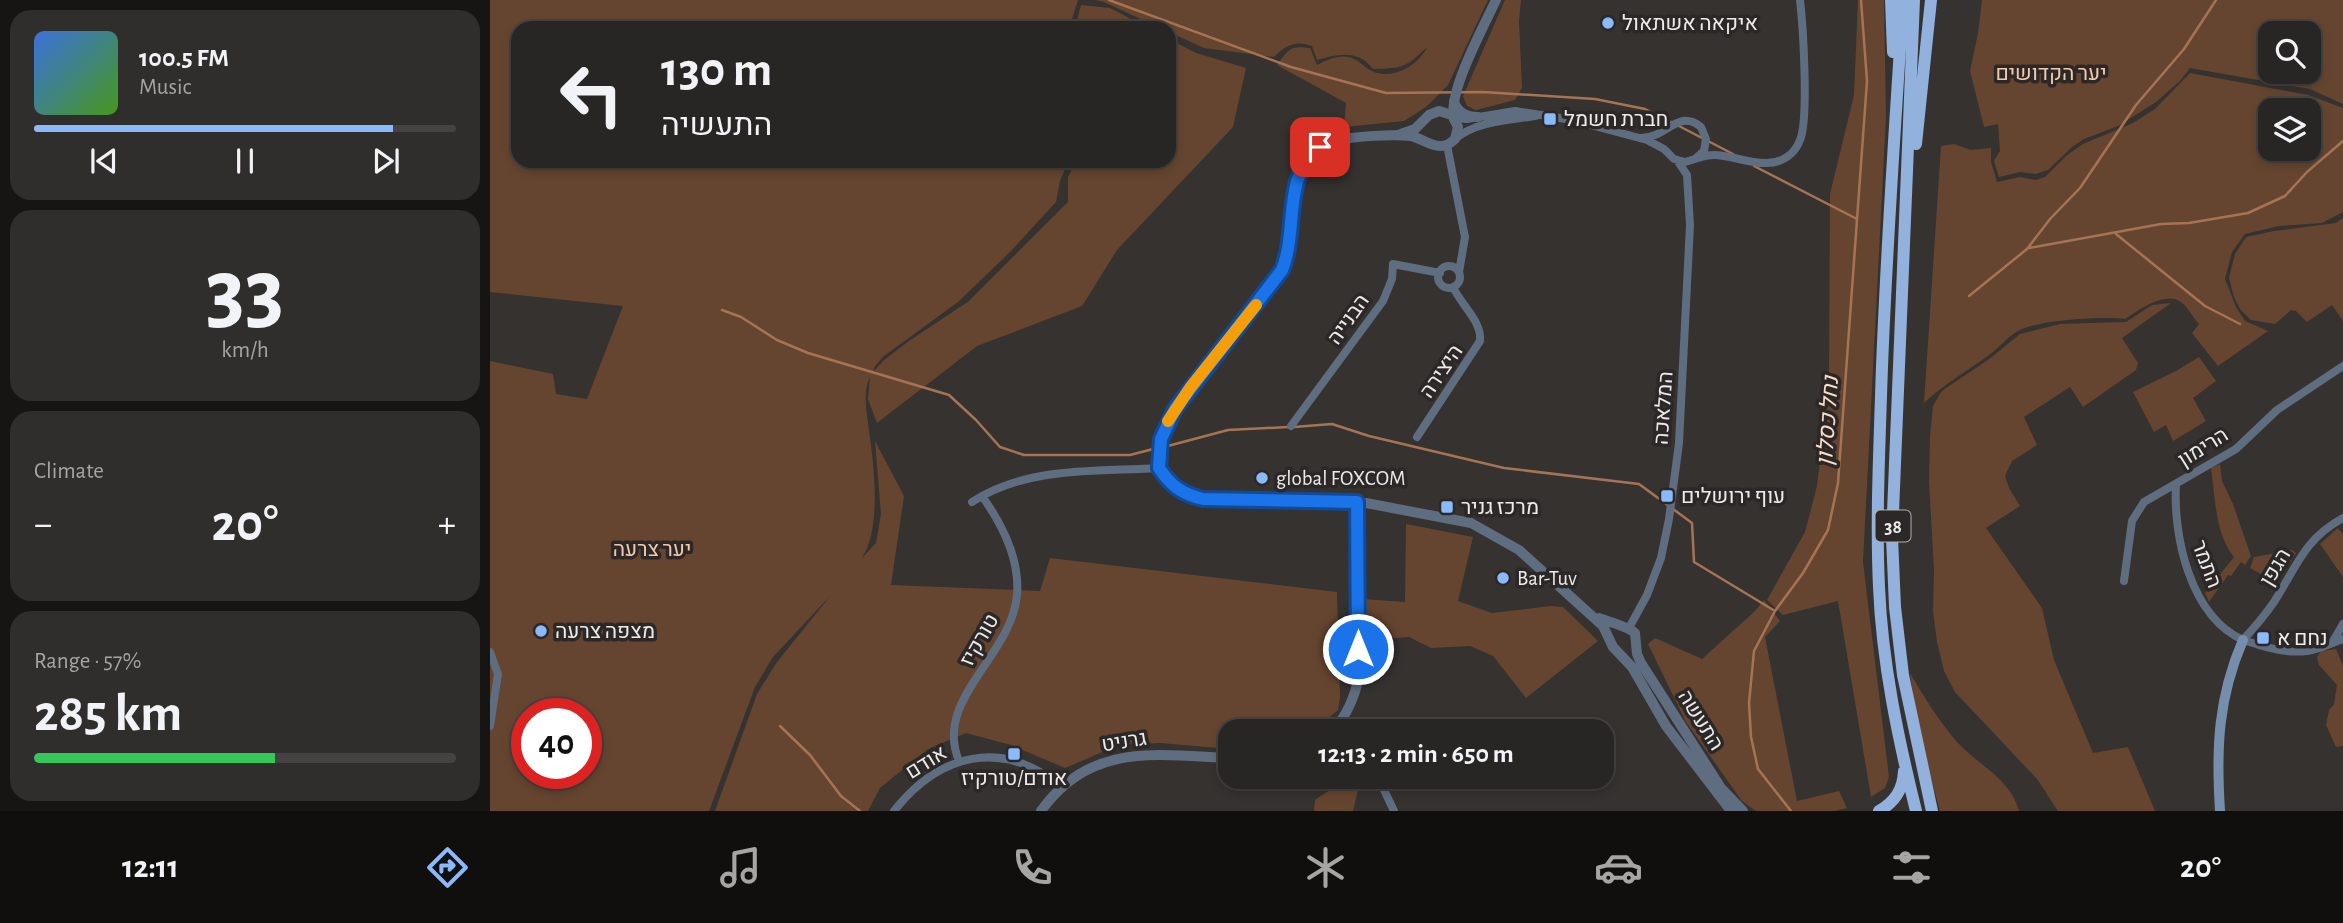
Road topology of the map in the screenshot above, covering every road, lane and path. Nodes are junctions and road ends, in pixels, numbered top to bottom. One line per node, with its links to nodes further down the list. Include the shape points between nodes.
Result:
1 (1496, 0): 7 (street)
2 (1800, 0): 22 (street, via 1804,121 1798,144 1789,155 1771,163)
3 (1891, 0): 13 (highway)
4 (1903, 0): 13 (highway, 38)
5 (1914, 0): 26 (highway, 38)
6 (1931, 0): 26 (highway)
7 (1458, 85): 8 (street); 9 (street)
8 (1454, 97): 11 (street); 12 (street, via 1461,112)
9 (1436, 111): 11 (street); 14 (street)
10 (1543, 115): 12 (street, via 1511,111); 18 (street); 20 (street, via 1491,124)
11 (1454, 117): 12 (street); 20 (street, via 1458,129)
12 (1478, 117)
13 (1895, 119): 54 (highway, 38, via 1877,503 1879,589)
14 (1425, 120): 16 (street); 19 (street, via 1423,133)
15 (1669, 128): 17 (street, via 1690,121 1699,125); 18 (street); 21 (street, via 1664,140)
16 (1398, 135): 19 (street); 33 (street, via 1338,140 1309,156 1297,180 1282,270 1175,409 1161,439)
17 (1705, 136): 22 (street); 23 (street, via 1705,148)
18 (1641, 138): 21 (street)
19 (1429, 142): 20 (street, via 1436,146)
20 (1451, 142): 27 (street, via 1465,237)
21 (1667, 152): 24 (street)
22 (1724, 156): 23 (street)
23 (1697, 158): 24 (street); 25 (street, המלאכה)
24 (1677, 160): 25 (street, המלאכה)
25 (1688, 181): 42 (street, המלאכה, via 1690,243 1676,475 1661,558 1647,595)
26 (1903, 262): 66 (highway, 38, via 1892,537 1895,607 1903,675)
27 (1458, 272): 28 (street, via 1449,267); 29 (street, via 1460,280)
28 (1440, 273): 29 (street, via 1442,285); 31 (street, הבנייה, via 1393,264 1383,301)
29 (1453, 287): 32 (street, היצירה, via 1477,323 1480,341)
30 (2343, 366): 34 (street, הרימון, via 2277,410 2236,449)
31 (1291, 426)
32 (1417, 437)
33 (1159, 468): 35 (street, via 1034,477); 37 (street, via 1173,487 1203,499)
34 (2176, 484): 39 (street, הרימון, via 2149,498 2137,511); 45 (street, התמר, via 2176,528 2194,584 2212,614)
35 (982, 496): 36 (street); 53 (street, טורקיז, via 1012,553 1017,595 1011,623 956,717 953,743)
36 (972, 502)
37 (1357, 502): 40 (street, via 1471,523 1519,550); 50 (street, via 1357,685)
38 (2343, 518): 45 (street, הגפן, via 2309,545 2275,601)
39 (2124, 581)
40 (1595, 617): 42 (street); 44 (street)
41 (2343, 624): 46 (street)
42 (1625, 627): 44 (street, via 1613,632); 47 (street, via 1635,633)
43 (2343, 639): 46 (street)
44 (1611, 640): 49 (street)
45 (2243, 640): 46 (street, via 2297,652); 67 (main road, via 2227,684 2218,729)
46 (2332, 643)
47 (1636, 645): 49 (street, via 1627,653); 61 (street, התעשה, via 1641,663 1721,788)
48 (490, 652): 51 (street, via 498,674)
49 (1618, 652): 60 (street, via 1632,667 1665,726)
50 (1341, 719)
51 (490, 726)
52 (1218, 758): 55 (street, גרניט, via 1121,757 1091,767)
53 (959, 761): 55 (street, אודם, via 993,757 1016,762 1039,771); 57 (street, אודם, via 932,774)
54 (1904, 764): 62 (highway, via 1898,795); 65 (highway, 38)
55 (1060, 787): 58 (street, גרניט)
56 (1384, 789): 59 (street)
57 (894, 811)
58 (1041, 811)
59 (1394, 811)
60 (1731, 811)
61 (1743, 811)
62 (1879, 811)
63 (1886, 811): 64 (highway)
64 (1891, 811)
65 (1916, 811)
66 (1932, 811)
67 (2220, 811)

